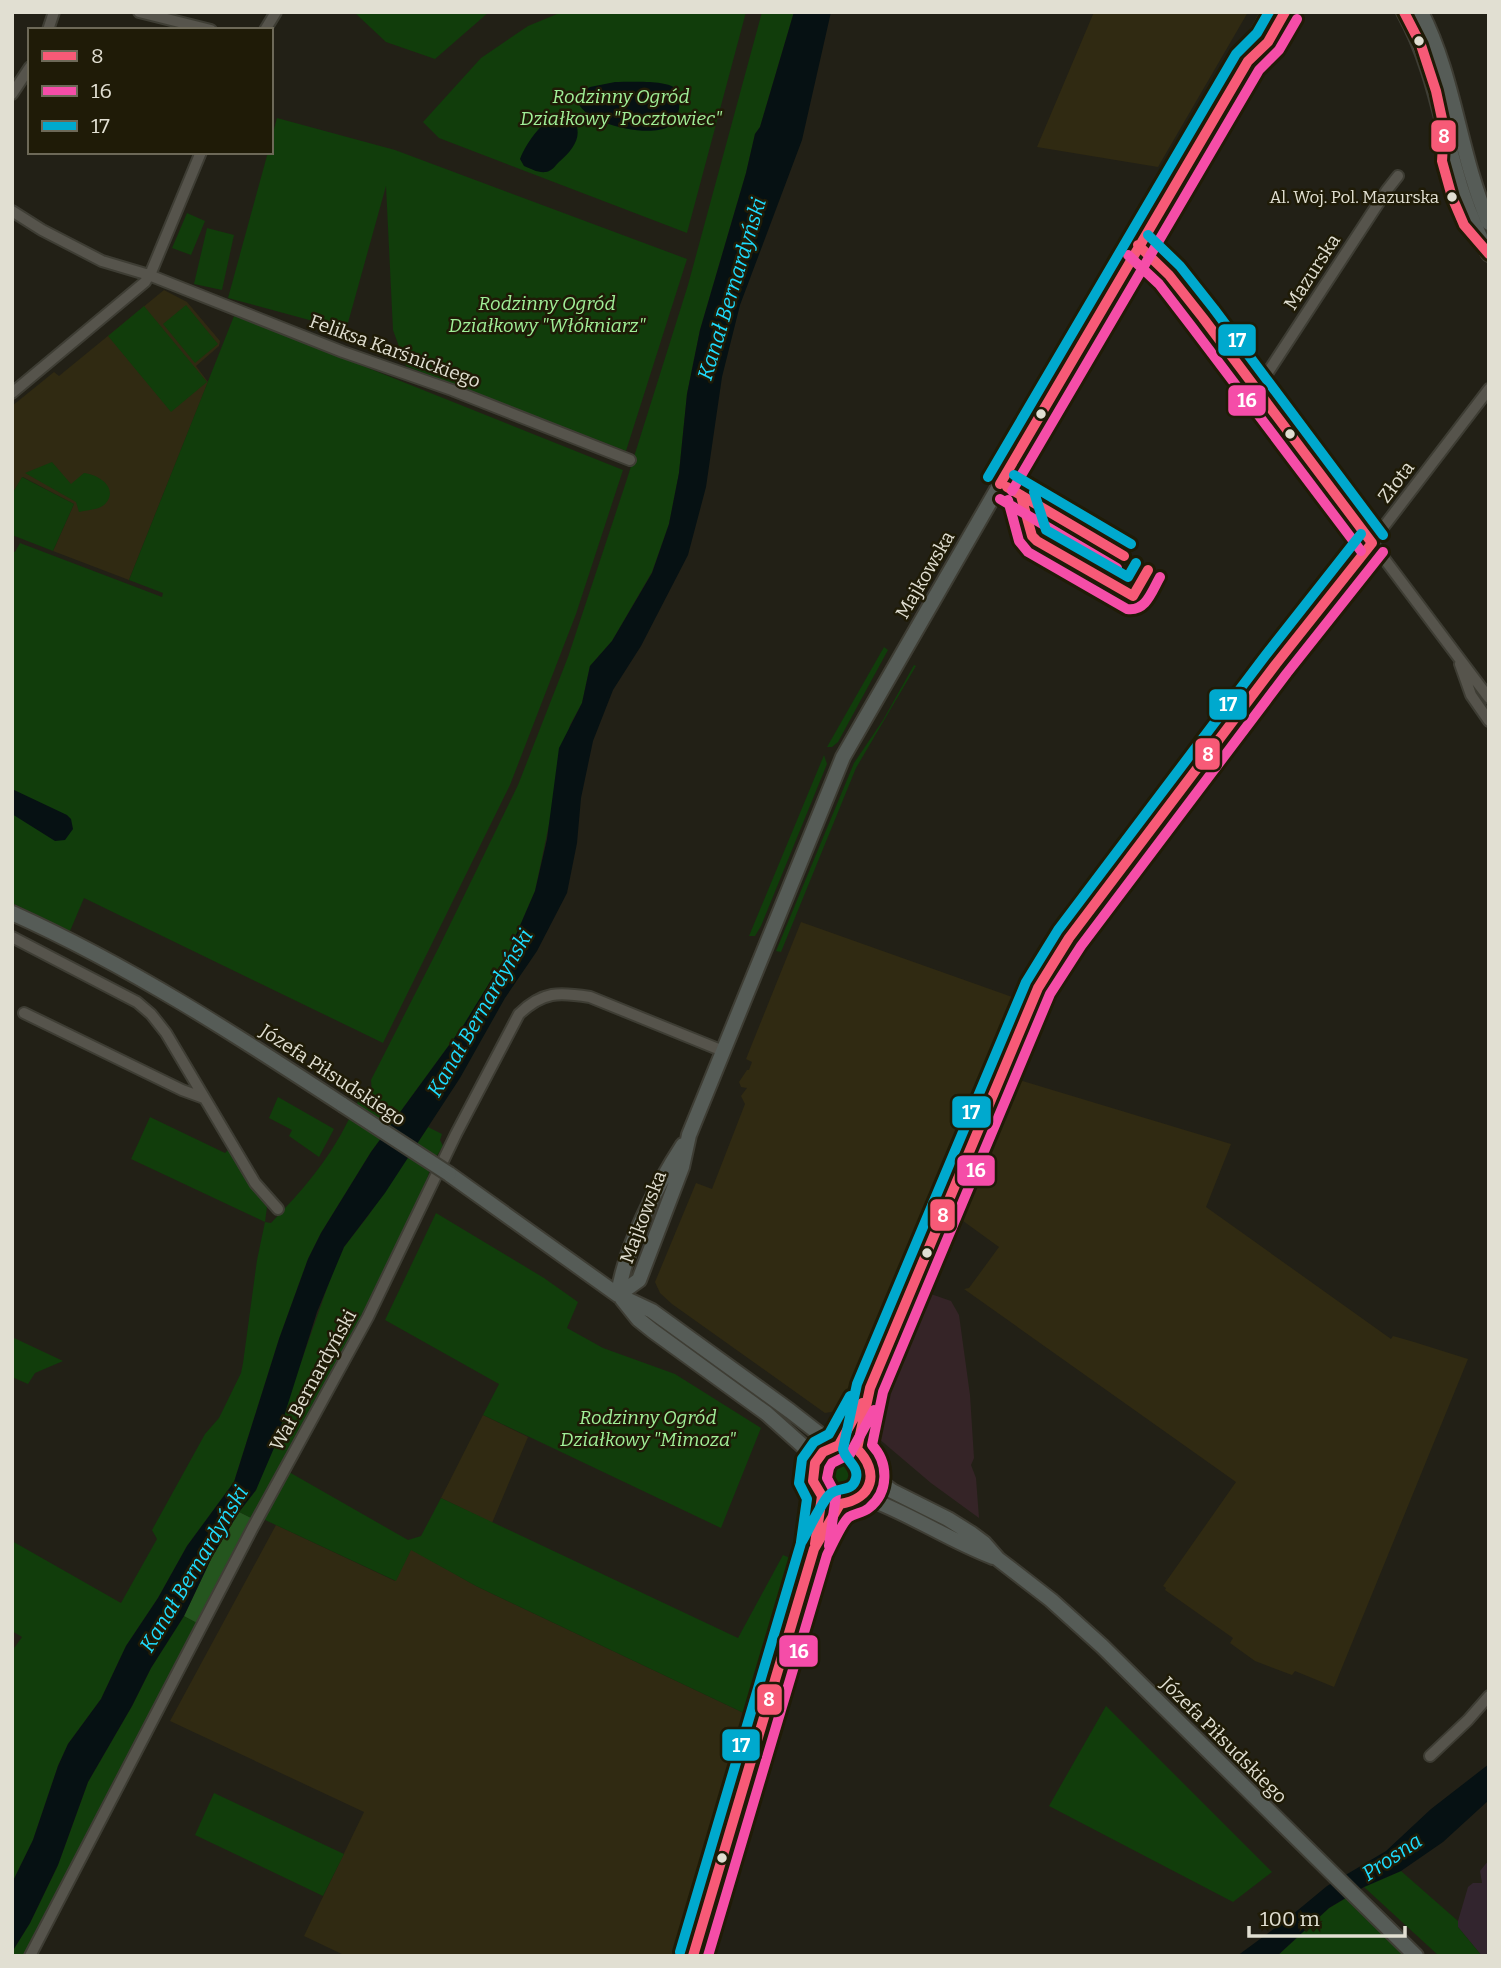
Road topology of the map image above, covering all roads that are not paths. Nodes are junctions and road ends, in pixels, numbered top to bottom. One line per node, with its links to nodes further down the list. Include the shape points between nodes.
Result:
1 (139, 12): 7 (street)
2 (276, 12): 8 (street)
3 (1270, 12): 9 (main road, Majkowska)
4 (1285, 12): 9 (main road, Majkowska, via 1268,42)
5 (1404, 12): 17 (main road, via 1429,66 1461,192)
6 (1421, 12): 15 (main road, via 1445,69 1468,167)
7 (203, 28)
8 (266, 28)
9 (1248, 61): 16 (main road, Majkowska)
10 (28, 70): 11 (street)
11 (12, 94)
12 (200, 154): 18 (street)
13 (1398, 176): 20 (street, Mazurska)
14 (12, 211): 18 (street, Feliksa Karśnickiego, via 86,254)
15 (1489, 223)
16 (1138, 246): 20 (street, via 1182,291); 30 (main road, Majkowska, via 844,757)
17 (1489, 254)
18 (149, 275): 21 (street); 22 (street, Feliksa Karśnickiego)
19 (1489, 388): 23 (street, Złota)
20 (1257, 389): 23 (street)
21 (12, 393)
22 (630, 460)
23 (1372, 543): 24 (street); 34 (street, Złota, via 1046,974)
24 (1459, 658): 25 (street); 26 (street, via 1471,695)
25 (1489, 698)
26 (1489, 721)
27 (12, 913): 33 (main road, Józefa Piłsudskiego, bridge, via 170,994 449,1174)
28 (12, 937): 31 (street, via 145,1008 166,1033)
29 (24, 1013): 31 (street)
30 (723, 1051): 33 (main road, Majkowska, via 690,1135 661,1183 625,1261); 46 (street, Wał Bernardyński, via 580,995 549,994 519,1014 460,1124 368,1317)
31 (204, 1098): 32 (street, via 255,1183)
32 (278, 1209)
33 (618, 1295): 35 (main road, Józefa Piłsudskiego, via 652,1311); 37 (main road, Józefa Piłsudskiego, via 653,1331 775,1420)
34 (870, 1388): 35 (street, Złota); 36 (street, Złota)
35 (837, 1446): 36 (main road); 37 (main road, via 823,1452)
36 (857, 1449): 38 (main road)
37 (815, 1463): 39 (main road, via 813,1480)
38 (872, 1476): 40 (main road); 43 (main road, Józefa Piłsudskiego, via 958,1525)
39 (822, 1496): 41 (main road); 42 (street)
40 (862, 1496): 41 (main road); 43 (main road, Józefa Piłsudskiego)
41 (839, 1504): 42 (street)
42 (814, 1549): 47 (street)
43 (998, 1559): 48 (main road, Józefa Piłsudskiego, via 1102,1646)
44 (1489, 1696): 45 (street)
45 (1430, 1756)
46 (30, 1956)
47 (693, 1956)
48 (1416, 1956)

